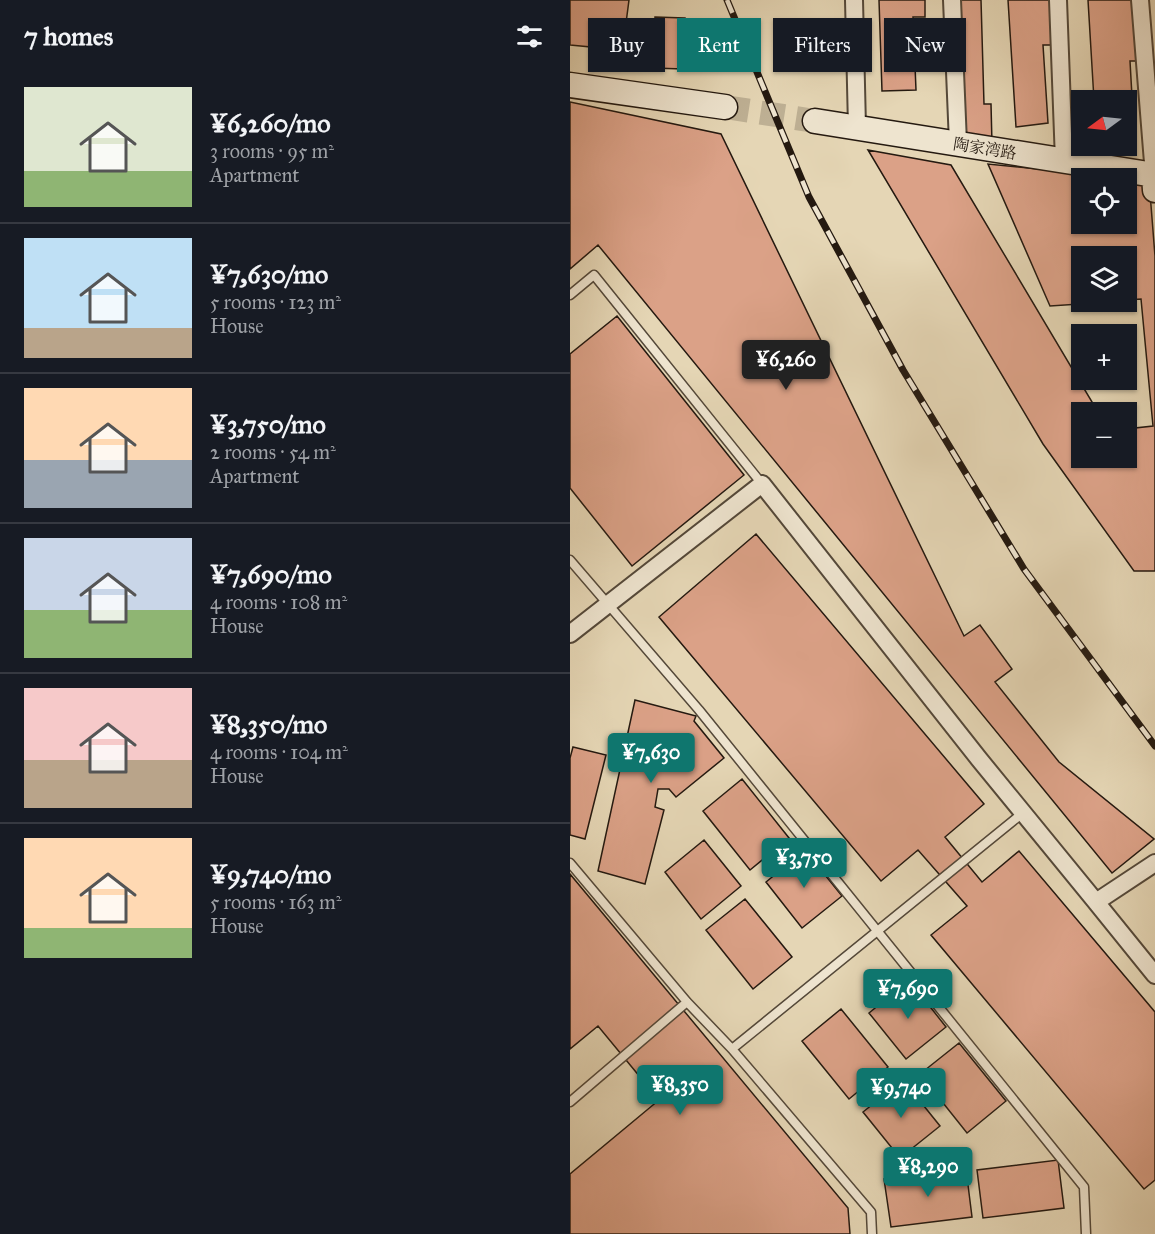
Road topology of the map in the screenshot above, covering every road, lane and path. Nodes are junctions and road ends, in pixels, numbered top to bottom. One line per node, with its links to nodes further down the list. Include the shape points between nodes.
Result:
1 (854, 0): 8 (street)
2 (952, 0): 9 (street)
3 (1058, 0): 10 (street)
4 (1140, 0): 11 (street, 陶家湾路)
5 (570, 85): 6 (street)
6 (725, 107)
7 (815, 120): 8 (street, 陶家湾路)
8 (857, 126): 9 (street, 陶家湾路)
9 (958, 143): 10 (street, 陶家湾路)
10 (1064, 161): 11 (street, 陶家湾路)
11 (1154, 182)
12 (570, 295): 13 (lane, via 594,275)
13 (762, 484): 15 (street); 17 (street)
14 (570, 560): 15 (lane)
15 (608, 603): 16 (street); 21 (lane)
16 (570, 634)
17 (1024, 812): 20 (street); 21 (lane)
18 (570, 863): 23 (lane)
19 (1155, 863): 20 (street)
20 (1096, 902): 22 (street)
21 (878, 931): 24 (lane); 27 (lane, via 1084,1186)
22 (1155, 975)
23 (687, 1002): 24 (lane); 25 (lane)
24 (732, 1049): 26 (lane, via 871,1212)
25 (570, 1102)
26 (872, 1234)
27 (1086, 1234)

